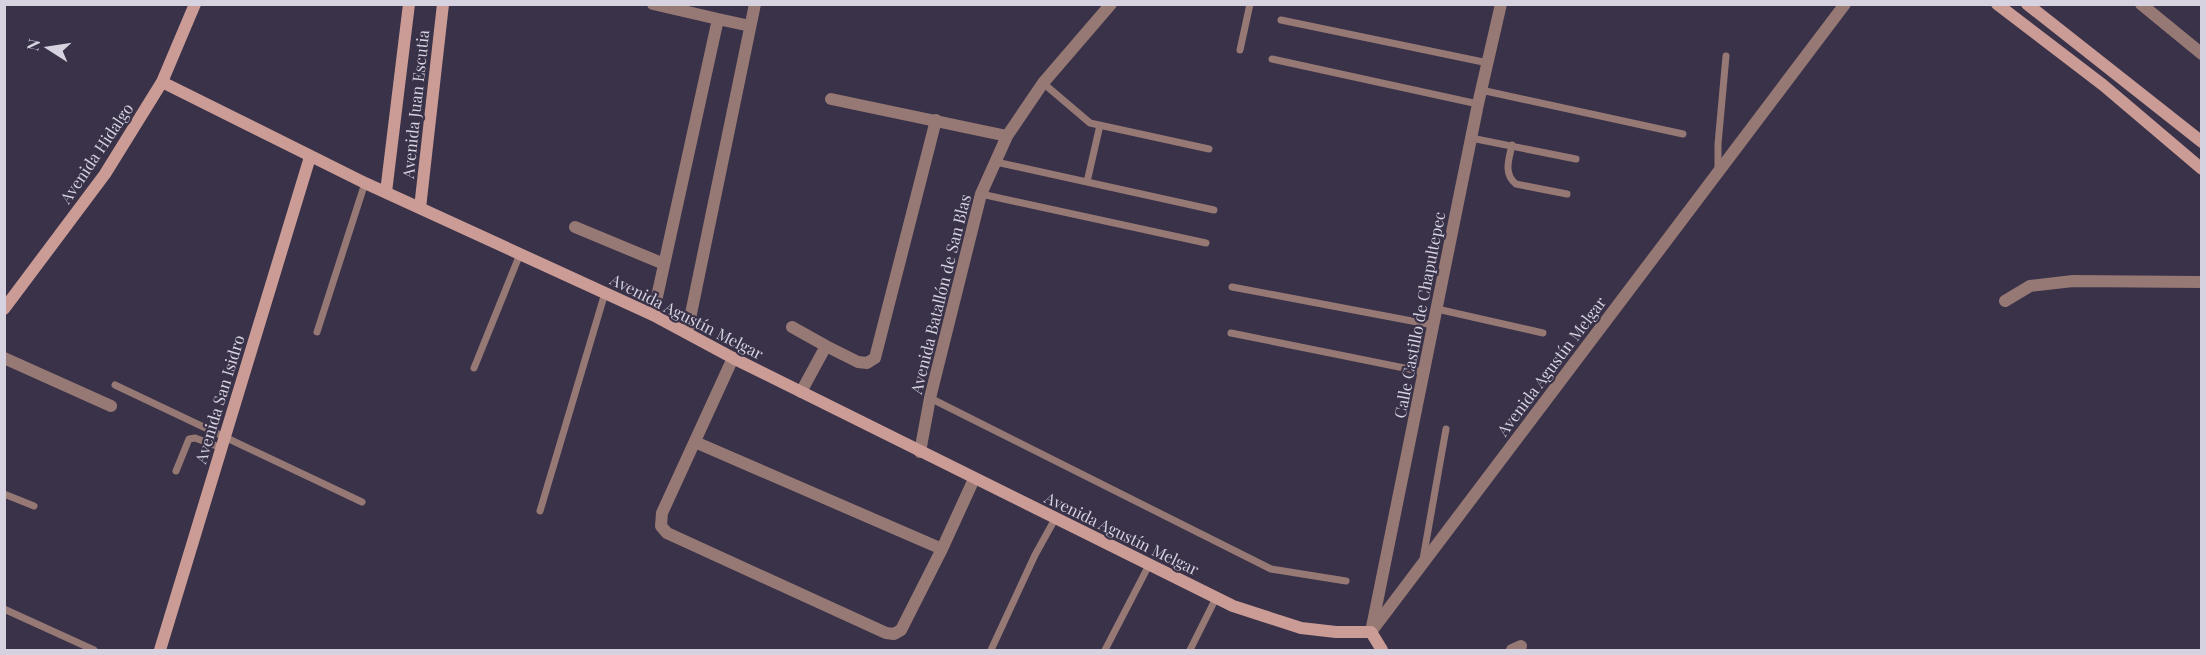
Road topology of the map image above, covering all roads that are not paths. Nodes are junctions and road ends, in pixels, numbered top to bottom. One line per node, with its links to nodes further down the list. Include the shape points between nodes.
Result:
1 (195, 4): 22 (main road, Avenida Hidalgo)
2 (409, 4): 43 (main road, Avenida Juan Escutia)
3 (443, 4): 46 (main road, Avenida Juan Escutia)
4 (653, 4): 13 (street)
5 (755, 4): 15 (street)
6 (1111, 4): 23 (street, Avenida Batallón de San Blas)
7 (1250, 4): 16 (lane)
8 (1501, 4): 20 (street, Calle Castillo de Chapultepec)
9 (1845, 4): 40 (street, Avenida Agustín Melgar)
10 (1997, 4): 24 (main road)
11 (2027, 4): 21 (main road)
12 (2141, 4): 17 (street)
13 (718, 19): 15 (street); 51 (street)
14 (1281, 20): 20 (lane)
15 (750, 26): 62 (street)
16 (1240, 50)
17 (2202, 54)
18 (1726, 56): 40 (lane)
19 (1272, 59): 27 (lane)
20 (1488, 63): 25 (street, Calle Castillo de Chapultepec)
21 (2114, 71): 24 (street); 33 (main road)
22 (162, 82): 36 (main road, Avenida Agustín Melgar); 56 (main road, Avenida Hidalgo, via 105,174)
23 (1043, 83): 29 (lane, via 1090,123); 31 (street, Avenida Batallón de San Blas)
24 (2103, 85): 39 (main road)
25 (1481, 90): 27 (street, Calle Castillo de Chapultepec); 30 (lane)
26 (831, 99): 28 (street)
27 (1478, 104): 32 (street, Calle Castillo de Chapultepec)
28 (936, 120): 31 (street); 65 (street, via 875,358 867,363 858,362)
29 (1100, 125): 35 (lane); 41 (lane)
30 (1683, 134)
31 (1007, 136): 38 (street, Avenida Batallón de San Blas)
32 (1471, 138): 34 (lane); 57 (street, Calle Castillo de Chapultepec)
33 (2202, 142)
34 (1512, 145): 37 (lane); 45 (lane, via 1509,179)
35 (1209, 148)
36 (310, 157): 42 (main road, Avenida Agustín Melgar); 76 (main road, Avenida San Isidro)
37 (1576, 159)
38 (996, 162): 41 (lane); 44 (street, Avenida Batallón de San Blas)
39 (2202, 170)
40 (1718, 173): 86 (street, Avenida Agustín Melgar)
41 (1087, 182): 47 (lane)
42 (365, 183): 43 (main road, Avenida Agustín Melgar); 61 (lane)
43 (386, 192): 46 (main road, Avenida Agustín Melgar)
44 (981, 194): 49 (lane); 72 (street, Avenida Batallón de San Blas)
45 (1567, 194)
46 (420, 208): 50 (main road, Avenida Agustín Melgar)
47 (1214, 210)
48 (575, 227): 51 (street)
49 (1206, 243)
50 (520, 254): 54 (main road, Avenida Agustín Melgar); 68 (lane)
51 (664, 264): 58 (street)
52 (2202, 282): 55 (street, via 2073,281 2030,286)
53 (1232, 287): 59 (lane)
54 (605, 293): 58 (main road, Avenida Agustín Melgar); 83 (lane)
55 (2005, 301)
56 (4, 309)
57 (1437, 309): 59 (street, Calle Castillo de Chapultepec); 64 (lane)
58 (653, 315): 62 (main road, Avenida Agustín Melgar)
59 (1433, 325): 69 (street, Calle Castillo de Chapultepec)
60 (792, 327): 65 (street)
61 (317, 332)
62 (687, 333): 67 (main road, Avenida Agustín Melgar)
63 (1231, 333): 69 (lane)
64 (1543, 333)
65 (826, 346): 71 (street)
66 (4, 358): 73 (street)
67 (733, 358): 71 (main road, Avenida Agustín Melgar); 75 (street)
68 (474, 368)
69 (1424, 372): 91 (street, Calle Castillo de Chapultepec)
70 (115, 385): 76 (lane)
71 (801, 392): 77 (main road, Avenida Agustín Melgar)
72 (930, 398): 77 (street, Avenida Batallón de San Blas); 88 (lane, via 1271,569)
73 (111, 406)
74 (1446, 429): 86 (lane)
75 (695, 442): 85 (street); 85 (street, via 662,513 661,526 667,533 886,633 901,630)
76 (223, 443): 78 (lane, via 189,439); 81 (lane); 93 (main road, Avenida San Isidro)
77 (920, 452): 79 (main road, Avenida Agustín Melgar)
78 (176, 471)
79 (974, 479): 84 (main road, Avenida Agustín Melgar); 85 (street)
80 (4, 494): 82 (lane)
81 (362, 502)
82 (34, 506)
83 (540, 511)
84 (1055, 519): 87 (main road, Avenida Agustín Melgar); 94 (lane)
85 (942, 549)
86 (1422, 563): 91 (street, Avenida Agustín Melgar)
87 (1149, 565): 89 (main road, Avenida Agustín Melgar); 95 (lane)
88 (1346, 581)
89 (1216, 598): 91 (main road, Avenida Agustín Melgar, via 1300,628); 96 (lane)
90 (4, 609): 92 (lane)
91 (1371, 632): 97 (main road)
92 (94, 651)
93 (160, 651)
94 (991, 651)
95 (1106, 651)
96 (1190, 651)
97 (1382, 651)

